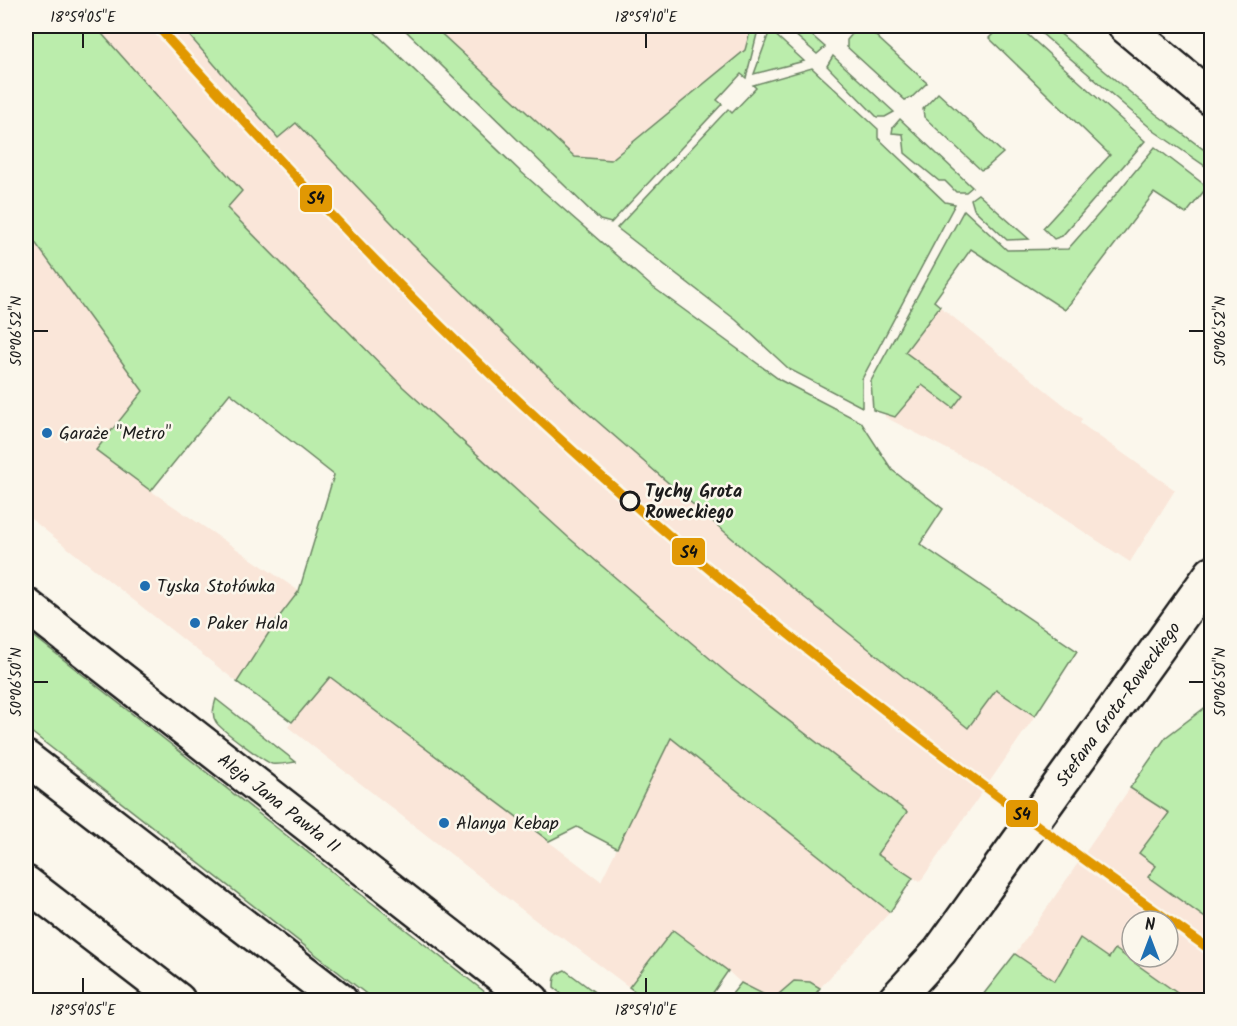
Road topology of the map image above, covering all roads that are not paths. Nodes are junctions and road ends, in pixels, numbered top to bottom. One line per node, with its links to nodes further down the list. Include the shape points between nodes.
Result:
1 (1125, 26): 2 (street)
2 (1212, 99)
3 (1212, 573): 7 (street, Stefana Grota-Roweckiego)
4 (26, 605): 10 (street, Aleja Jana Pawła II)
5 (26, 758): 9 (street)
6 (26, 883): 8 (street)
7 (940, 951): 11 (street, Stefana Grota-Roweckiego); 12 (street, Stefana Grota-Roweckiego)
8 (178, 1000)
9 (338, 1000)
10 (532, 1000)
11 (895, 1000)
12 (918, 1000)

